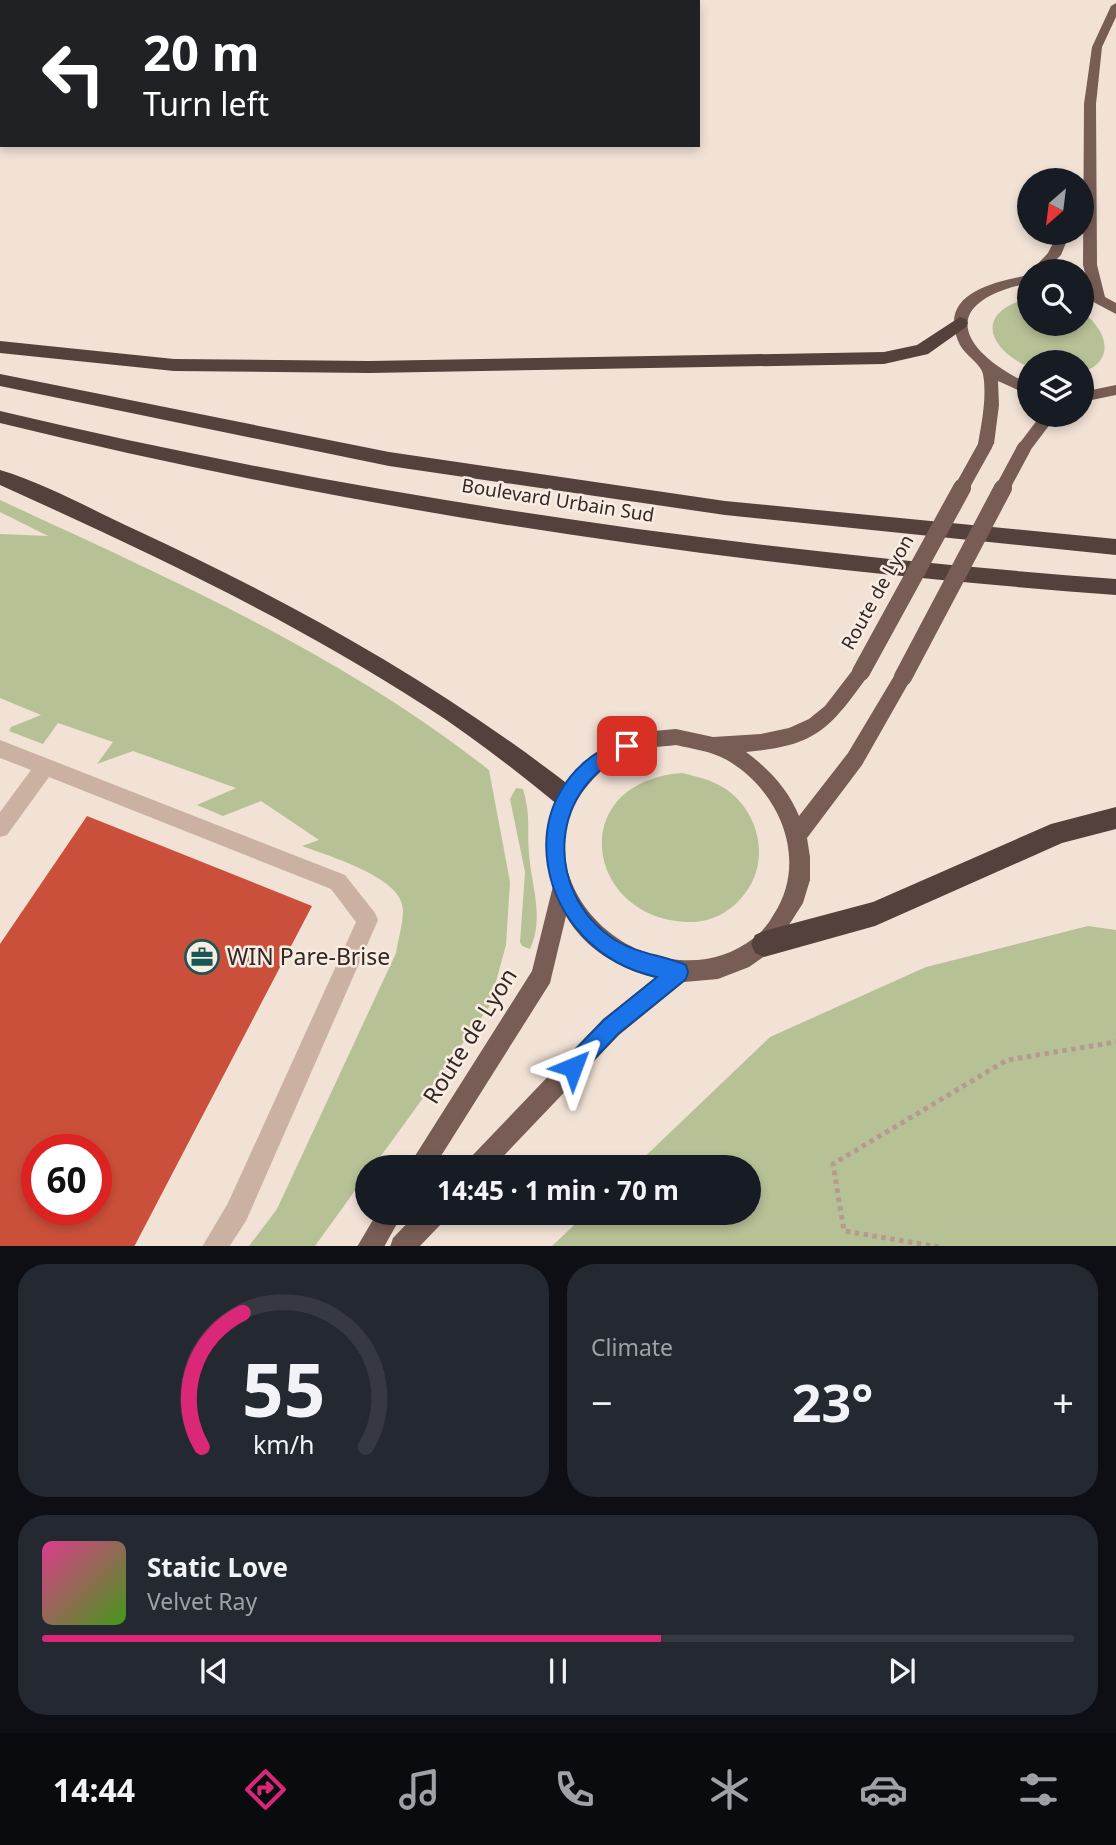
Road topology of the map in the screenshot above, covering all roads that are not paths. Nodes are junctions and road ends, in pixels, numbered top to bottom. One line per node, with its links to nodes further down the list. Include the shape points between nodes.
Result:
1 (1116, 6): 2 (main road, via 1097,47)
2 (1088, 144): 3 (main road); 6 (main road, via 1090,265)
3 (1081, 168)
4 (1017, 280): 8 (main road, via 980,291 965,305)
5 (1094, 295): 6 (main road)
6 (1098, 297): 7 (main road)
7 (1116, 309)
8 (960, 323): 9 (highway, via 922,350 884,358 174,365); 10 (main road, via 968,347)
9 (0, 347)
10 (990, 371): 12 (main road); 20 (main road, Route de Lyon, bridge, via 992,405 986,444 861,672 827,716 798,733 764,744)
11 (0, 380): 18 (highway, Boulevard Urbain Sud, via 389,459 725,508)
12 (1017, 384)
13 (1116, 390): 14 (main road)
14 (1094, 395)
15 (0, 417): 19 (highway, Boulevard Urbain Sud, via 261,474 489,513 705,545)
16 (1040, 427): 26 (main road, bridge, via 1024,448 855,759)
17 (0, 477): 23 (highway, via 207,572 376,661 524,761)
18 (1116, 547)
19 (1116, 587)
20 (710, 744): 23 (main road, via 665,738 611,751 586,771); 26 (main road, via 739,757 765,777 785,803)
21 (0, 749): 22 (lane)
22 (45, 767): 25 (lane); 34 (lane, via 338,883 368,920 237,1212)
23 (566, 797): 27 (main road, via 556,826 554,857)
24 (1116, 818): 28 (highway, via 1059,832 875,914)
25 (0, 828)
26 (798, 833): 28 (main road, via 800,874 789,912)
27 (562, 888): 29 (main road, via 580,920 607,946 641,964); 30 (main road, Route de Lyon, via 542,975)
28 (764, 944): 29 (main road, via 739,960 710,970)
29 (679, 972): 31 (main road, via 611,1027)
30 (428, 1155)
31 (488, 1155)
32 (383, 1225): 35 (main road)
33 (423, 1225): 36 (main road)
34 (215, 1246)
35 (370, 1246)
36 (403, 1246)

